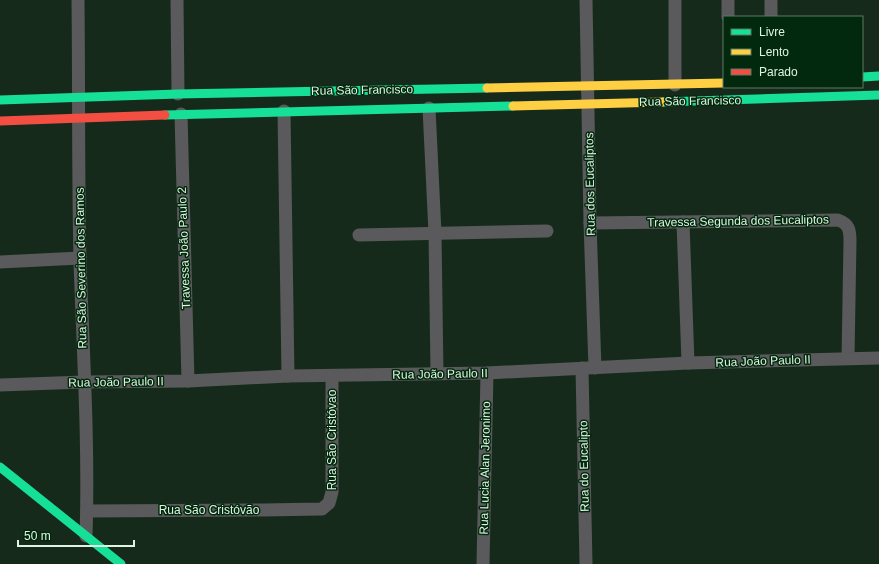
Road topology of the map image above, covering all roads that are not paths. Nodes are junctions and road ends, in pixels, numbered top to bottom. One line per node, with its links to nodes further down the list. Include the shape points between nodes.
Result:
1 (78, 0): 16 (street, Rua São Severino dos Ramos)
2 (177, 0): 14 (street)
3 (586, 0): 12 (street, Rua dos Eucaliptos)
4 (675, 0): 13 (street)
5 (728, 0): 7 (street)
6 (771, 0): 8 (street)
7 (728, 16)
8 (771, 16)
9 (879, 76): 10 (street)
10 (863, 77)
11 (723, 83): 13 (street, Rua São Francisco)
12 (587, 85): 13 (street, Rua São Francisco); 14 (street, Rua São Francisco); 18 (street, Rua dos Eucaliptos)
13 (675, 85)
14 (178, 94): 16 (street, Rua São Francisco)
15 (879, 95): 18 (street, Rua São Francisco)
16 (79, 97): 17 (street, Rua São Francisco); 22 (street, Rua São Severino dos Ramos)
17 (0, 100)
18 (588, 103): 19 (street, Rua São Francisco); 25 (street, Rua dos Eucaliptos)
19 (429, 108): 20 (street, Rua São Francisco); 27 (street)
20 (284, 112): 21 (street, Rua São Francisco); 37 (street)
21 (181, 114): 22 (street, Rua São Francisco); 39 (street, Travessa João Paulo 2)
22 (79, 118): 23 (street, Rua São Francisco); 29 (street, Rua São Severino dos Ramos)
23 (0, 121)
24 (684, 222): 25 (street, Travessa Segunda dos Eucaliptos); 31 (street, Travessa Segunda dos Eucaliptos, via 843,222 850,231); 33 (street)
25 (590, 223): 34 (street, Rua dos Eucaliptos)
26 (547, 231): 27 (street)
27 (435, 233): 28 (street); 35 (street)
28 (359, 235)
29 (80, 258): 30 (street); 40 (street, Rua São Severino dos Ramos)
30 (0, 262)
31 (848, 358): 32 (street, Rua João Paulo II); 33 (street, Rua João Paulo II)
32 (879, 358)
33 (688, 363): 34 (street, Rua João Paulo II)
34 (589, 368): 36 (street, Rua João Paulo II); 48 (street, Rua do Eucalipto)
35 (437, 373): 36 (street, Rua João Paulo II); 38 (street, Rua João Paulo II)
36 (487, 373): 47 (street, Rua Lucia Alan Jeronimo)
37 (288, 376): 38 (street, Rua João Paulo II); 39 (street, Rua João Paulo II)
38 (332, 376): 43 (street, Rua São Cristóvao, via 332,492)
39 (188, 381): 40 (street, Rua João Paulo II)
40 (84, 382): 41 (street, Rua João Paulo II); 44 (street, Rua São Severino dos Ramos)
41 (0, 385)
42 (0, 467): 45 (street)
43 (329, 503): 44 (street, Rua São Cristóvão, via 322,509)
44 (87, 511): 45 (street, Rua São Severino dos Ramos)
45 (86, 536): 46 (street)
46 (121, 564)
47 (483, 564)
48 (586, 564)

